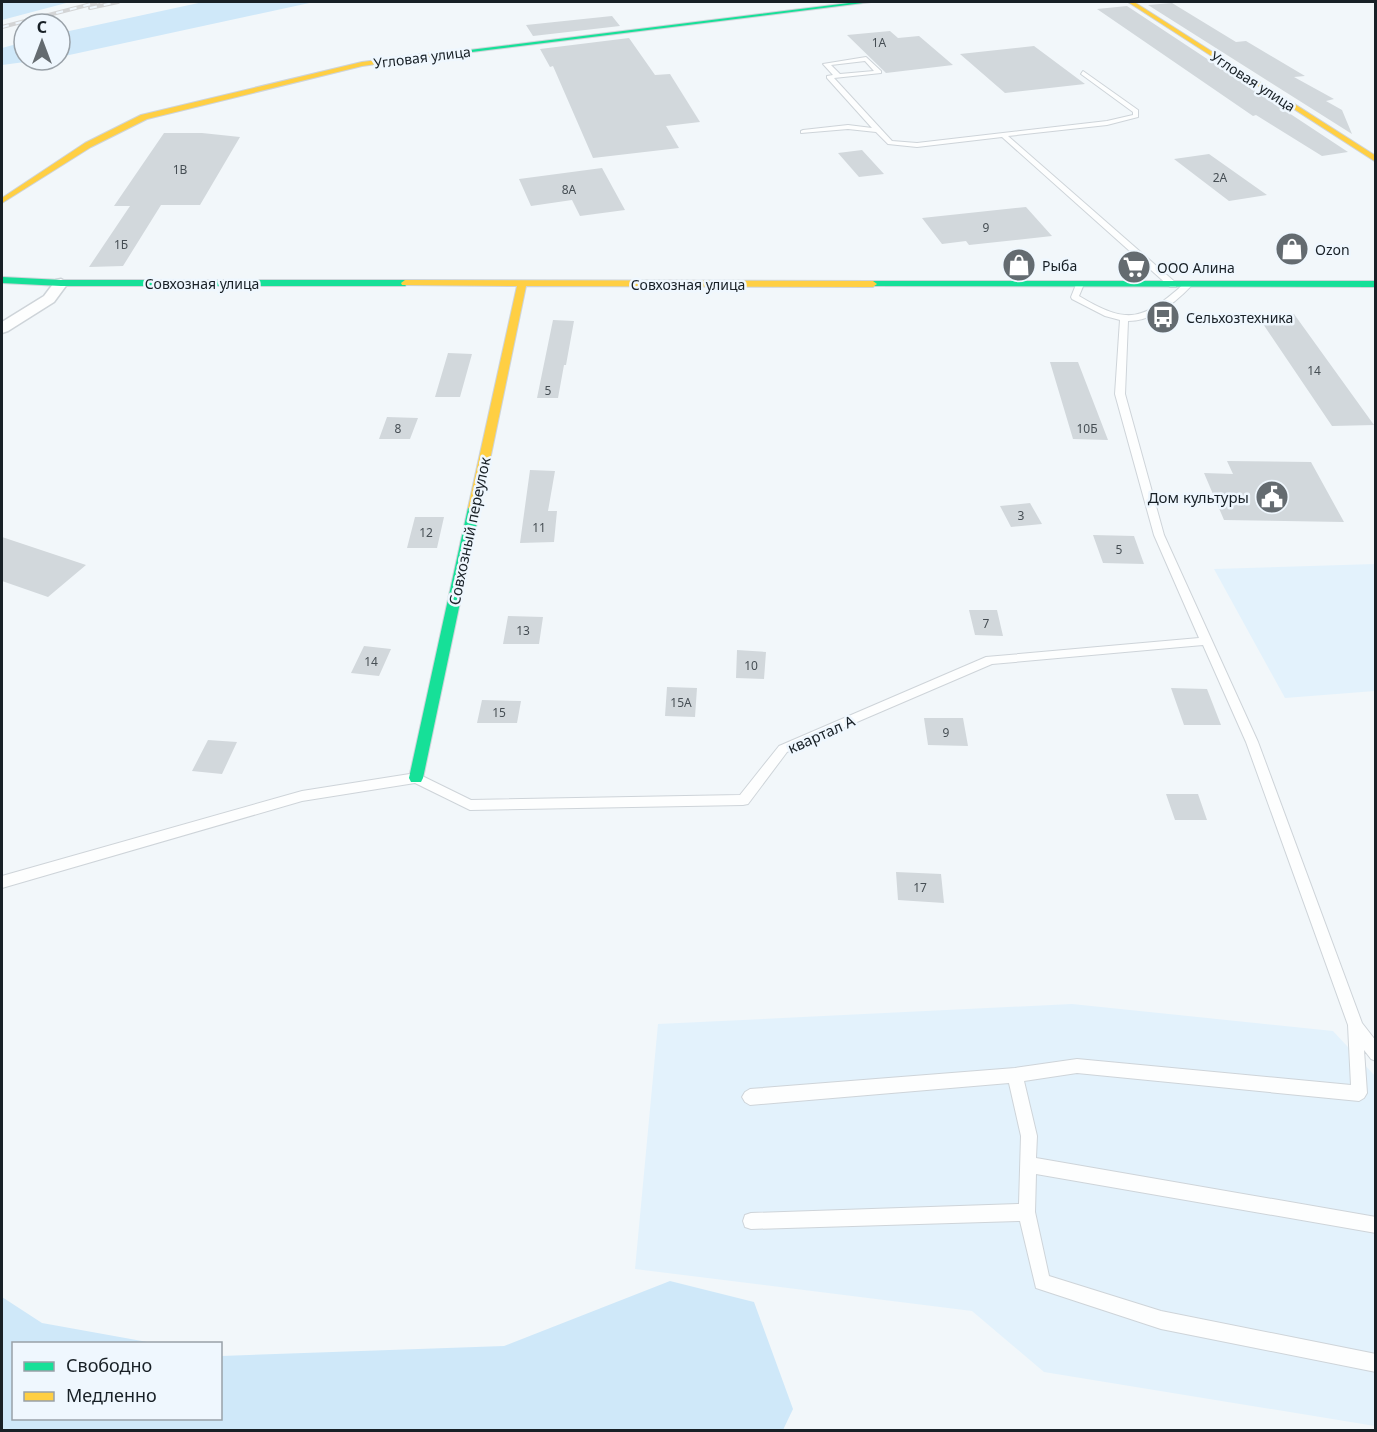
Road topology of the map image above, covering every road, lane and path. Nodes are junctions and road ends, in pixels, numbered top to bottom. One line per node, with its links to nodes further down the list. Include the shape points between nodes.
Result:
1 (868, 2): 9 (street, Угловая улица, via 362,64 144,117 88,144)
2 (1131, 2): 8 (street, Угловая улица)
3 (1083, 73): 7 (lane, via 1136,111 1136,116)
4 (838, 76): 4 (lane, via 848,75 879,72 866,59 826,64); 5 (lane, via 829,77)
5 (876, 130): 6 (lane, via 848,127); 7 (lane, via 890,143 908,146)
6 (803, 132)
7 (1003, 135): 15 (lane)
8 (1376, 160)
9 (2, 201)
10 (2, 280): 11 (street, Совхозная улица)
11 (61, 283): 12 (street, Совхозная улица); 18 (street, via 49,299)
12 (522, 284): 13 (street, Совхозная улица); 22 (street, Совхозный переулок)
13 (1080, 284): 15 (street, Совхозная улица); 19 (lane, via 1075,297 1100,314)
14 (1376, 284): 16 (street, Совхозная улица)
15 (1173, 285): 16 (street, Совхозная улица)
16 (1188, 285): 19 (lane, via 1165,306)
17 (2, 309): 18 (street)
18 (33, 309): 20 (street)
19 (1124, 321): 21 (lane, via 1120,394 1159,535)
20 (2, 328)
21 (1207, 641): 22 (lane, квартал А, via 990,660 783,749 743,800 470,805); 24 (lane, via 1252,742)
22 (416, 778): 23 (lane, via 302,796)
23 (2, 882)
24 (1355, 1024): 25 (lane); 26 (lane, via 1359,1093 1077,1066)
25 (1376, 1054)
26 (1015, 1076): 27 (lane); 28 (lane, via 1029,1136)
27 (750, 1097)
28 (1029, 1166): 29 (lane); 31 (lane)
29 (1027, 1212): 30 (lane); 32 (lane, via 1042,1282 1161,1320)
30 (751, 1221)
31 (1376, 1225)
32 (1376, 1363)

